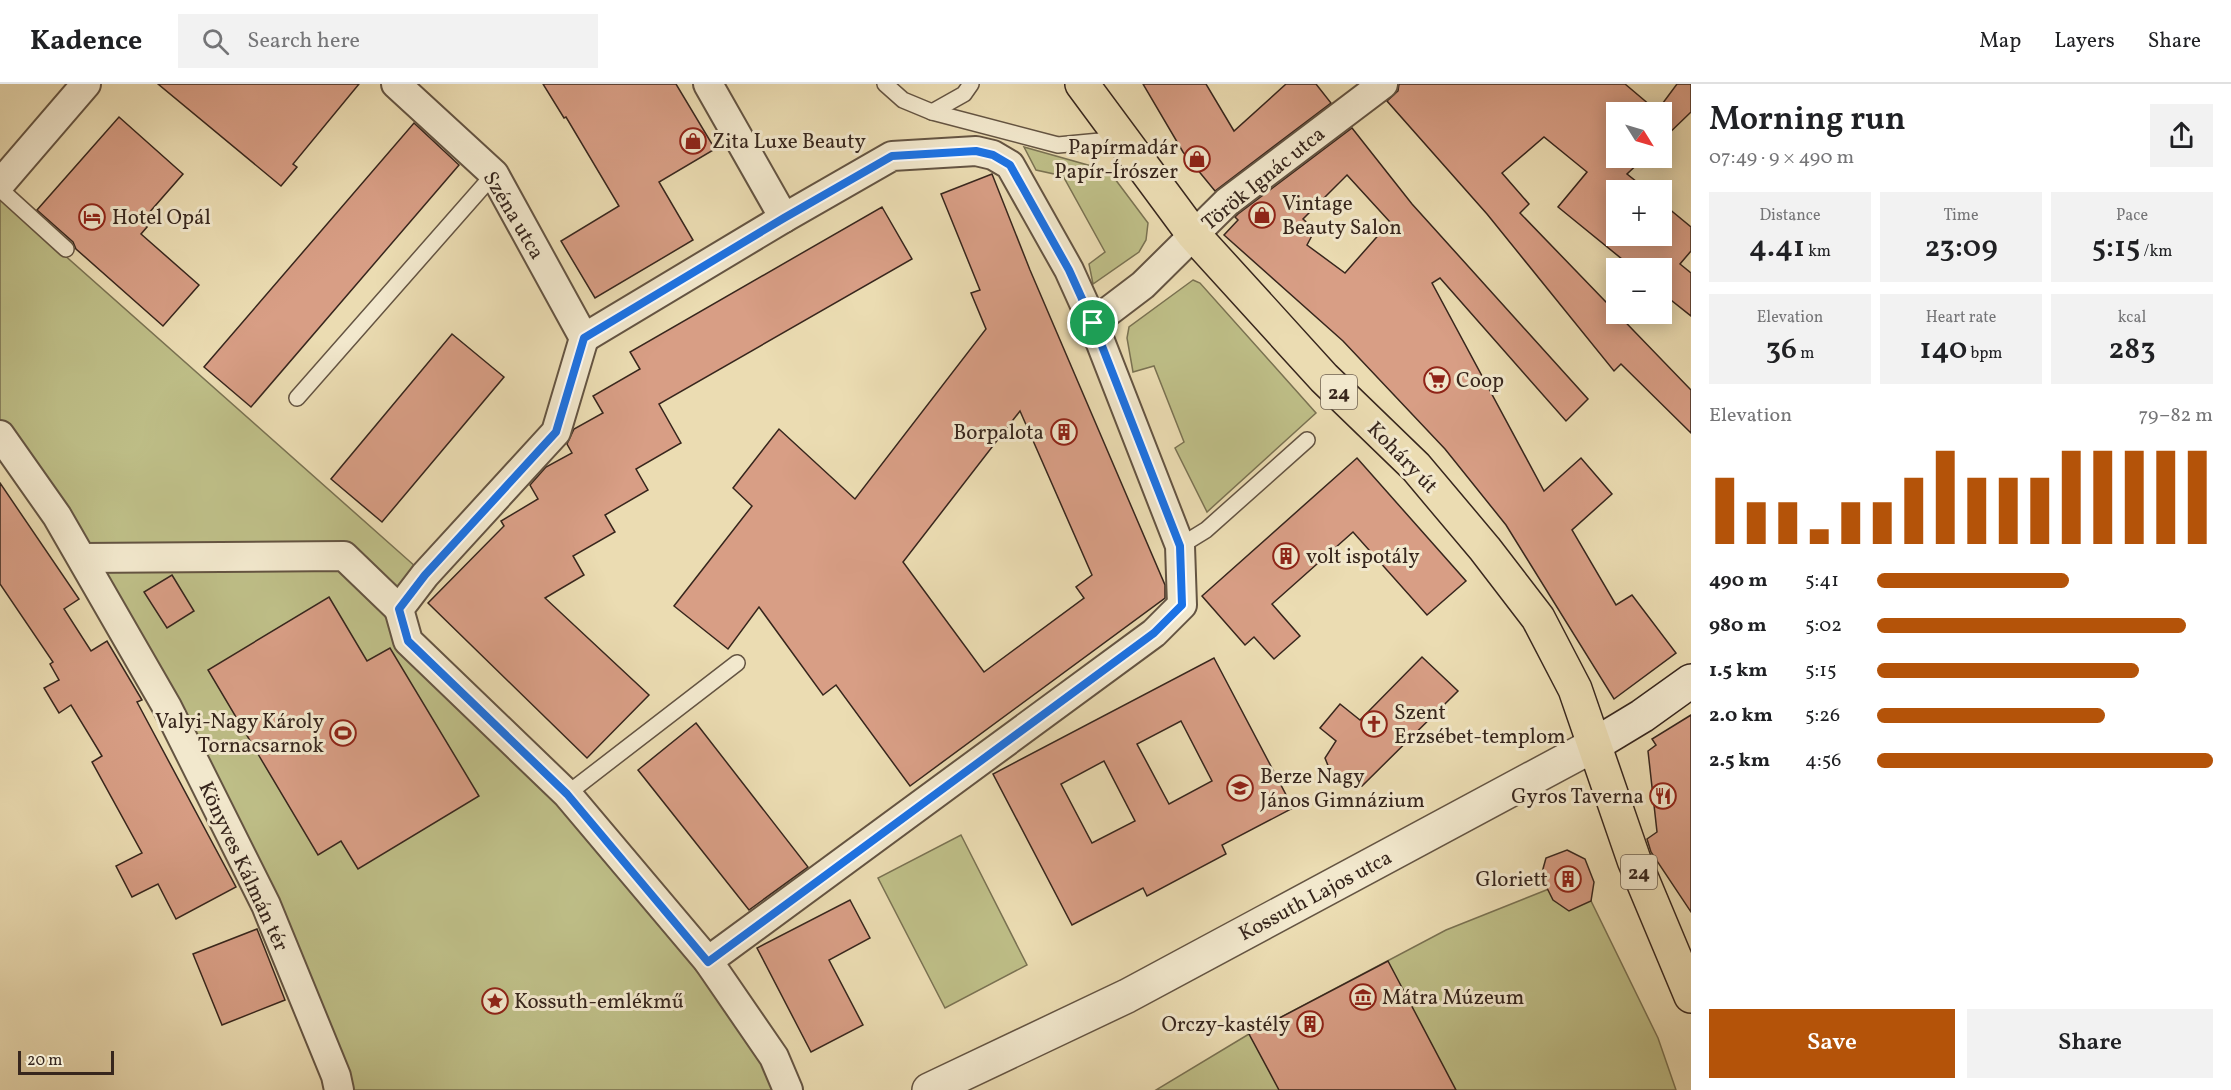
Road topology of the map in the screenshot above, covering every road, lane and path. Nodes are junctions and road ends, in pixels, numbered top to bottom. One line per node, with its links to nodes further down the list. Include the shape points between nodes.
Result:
1 (86, 84): 11 (street)
2 (396, 84): 10 (street, Széna utca)
3 (708, 84): 13 (street)
4 (885, 84): 8 (lane, via 903,100)
5 (971, 84): 8 (lane, via 964,94)
6 (1082, 84): 9 (main road, Koháry út / 24)
7 (1383, 84): 14 (street, Török Ignác utca, via 1227,202)
8 (932, 112): 9 (lane, via 1059,145)
9 (1121, 139): 14 (main road, Koháry út / 24)
10 (494, 174): 17 (street, Széna utca); 18 (lane)
11 (0, 184)
12 (0, 189): 15 (lane)
13 (784, 218): 16 (street, via 892,156 976,151 993,155 1010,165 1069,270); 17 (street)
14 (1193, 234): 16 (street, Török Ignác utca, via 1143,285); 26 (main road, Koháry út / 24, via 1324,378 1416,468 1485,549 1538,618 1575,689)
15 (66, 249)
16 (1093, 323): 21 (street)
17 (584, 338): 23 (street, via 556,432 425,575)
18 (297, 398)
19 (0, 435): 22 (street, Könyves Kálmán tér)
20 (1307, 440): 21 (lane, via 1206,530)
21 (1180, 546): 28 (street, via 1182,605 1154,633)
22 (82, 558): 23 (street, via 344,556); 30 (street, Könyves Kálmán tér, via 167,707 266,905)
23 (399, 609): 27 (street, via 408,641)
24 (737, 663): 27 (lane)
25 (1691, 681): 26 (street, Kossuth Lajos utca)
26 (1594, 745): 29 (main road, 24, via 1635,860); 32 (street, Kossuth Lajos utca, via 1127,996)
27 (567, 794): 28 (street)
28 (708, 962): 31 (street, via 774,1058)
29 (1691, 996)
30 (339, 1090)
31 (788, 1090)
32 (929, 1090)

